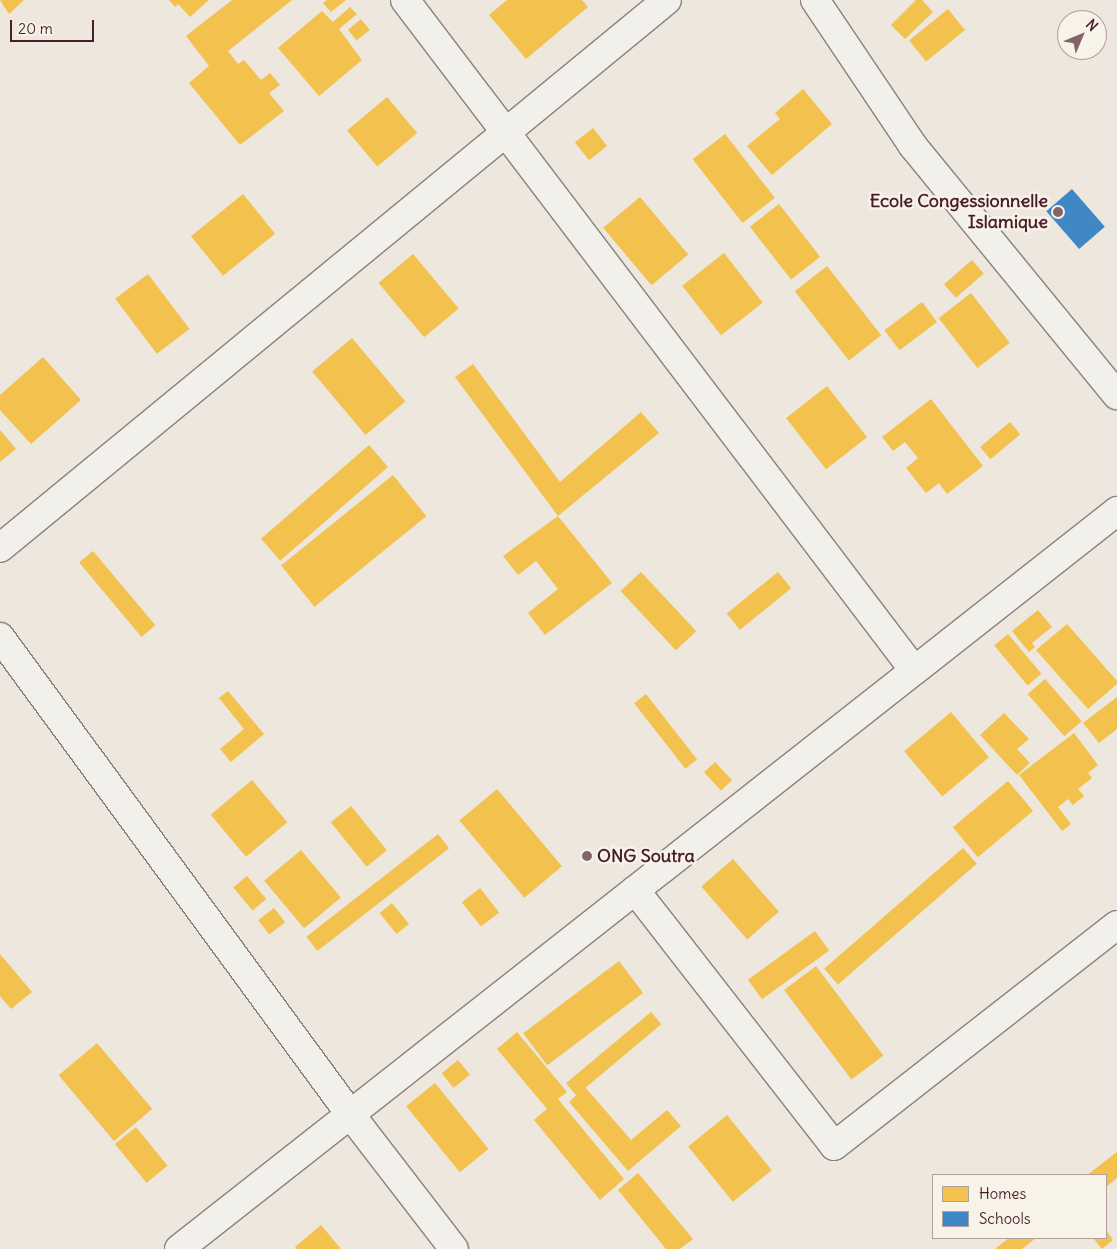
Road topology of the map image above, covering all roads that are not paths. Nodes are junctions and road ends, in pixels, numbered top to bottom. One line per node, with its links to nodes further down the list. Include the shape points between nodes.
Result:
1 (405, 0): 4 (street)
2 (667, 0): 4 (street)
3 (816, 0): 5 (street, via 913,146)
4 (506, 132): 7 (street); 9 (street)
5 (1117, 395)
6 (1117, 511): 9 (street)
7 (0, 548)
8 (0, 637): 12 (street)
9 (914, 670): 10 (street)
10 (635, 890): 11 (street, via 834,1146); 12 (street)
11 (1117, 925)
12 (350, 1114): 13 (street); 14 (street)
13 (178, 1249)
14 (454, 1249)

